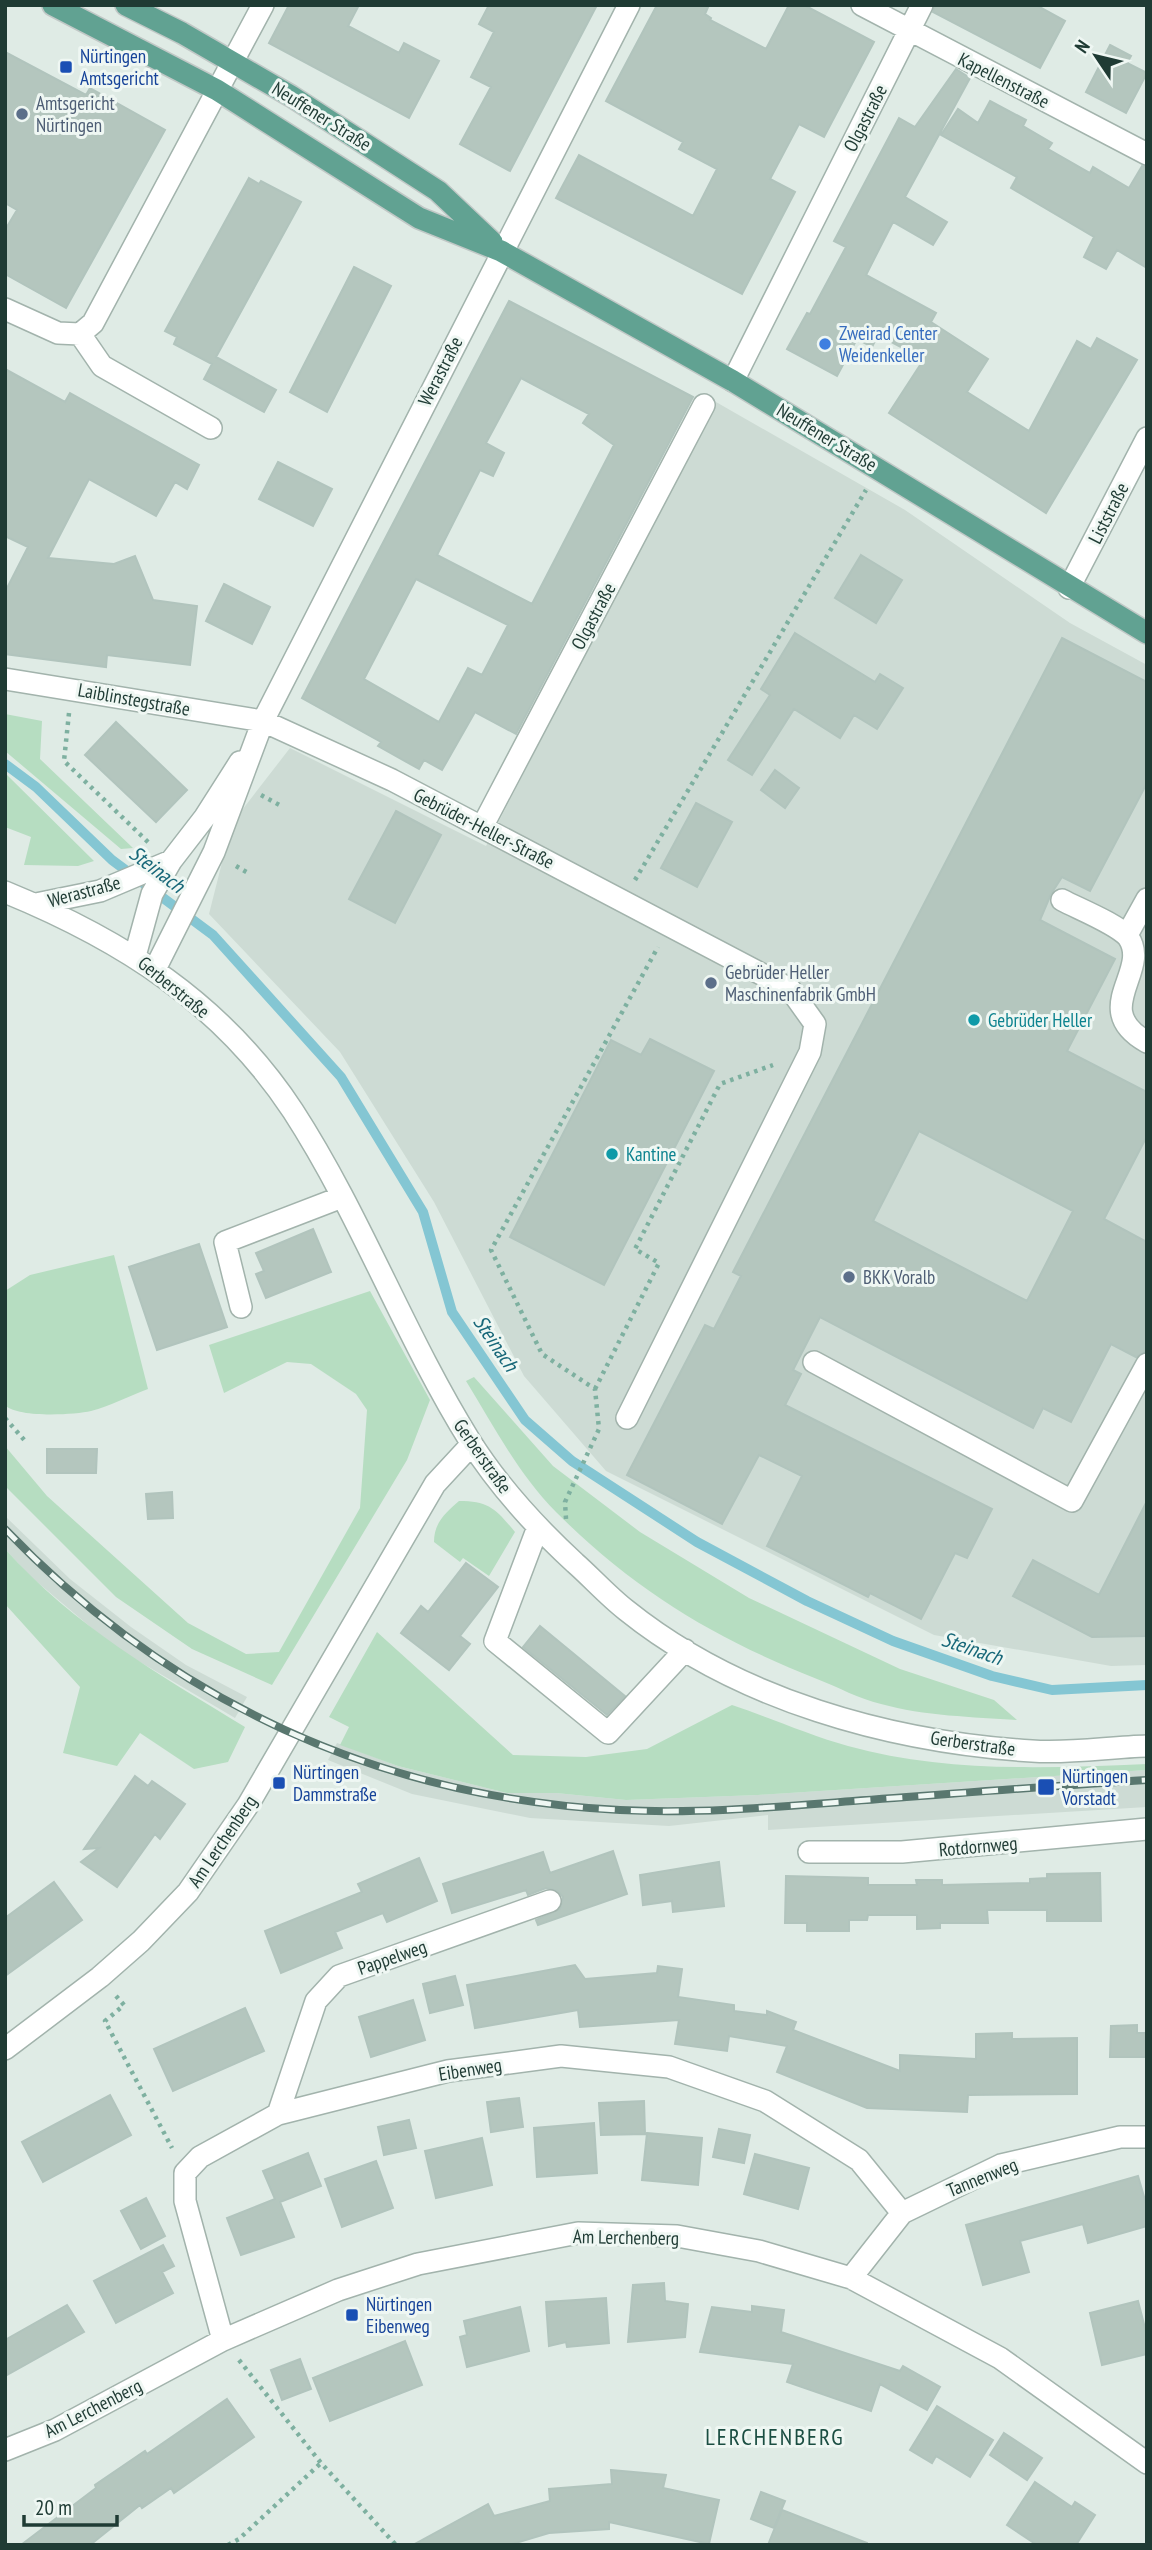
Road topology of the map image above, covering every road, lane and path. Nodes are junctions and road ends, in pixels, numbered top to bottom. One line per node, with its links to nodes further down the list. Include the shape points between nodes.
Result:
1 (53, 5): 9 (main road, Neuffener Straße)
2 (126, 5): 8 (main road, Neuffener Straße)
3 (263, 5): 8 (street)
4 (629, 5): 11 (street, Werastraße)
5 (862, 5): 7 (street, Kapellenstraße)
6 (922, 5): 7 (street, Olgastraße)
7 (909, 30): 10 (street, Kapellenstraße); 14 (street, Olgastraße)
8 (233, 62): 9 (street); 11 (main road, Neuffener Straße, via 438,191)
9 (217, 90): 11 (main road, Neuffener Straße, via 419,218); 13 (street, via 93,323)
10 (1147, 154)
11 (501, 251): 14 (main road, Neuffener Straße); 23 (street, Werastraße)
12 (5, 309): 13 (street, via 58,333)
13 (80, 334): 16 (street, via 102,366)
14 (733, 381): 18 (main road, Neuffener Straße)
15 (704, 405): 24 (street, Olgastraße)
16 (211, 428)
17 (1144, 450): 19 (street, Liststraße)
18 (879, 468): 19 (main road, Neuffener Straße); 28 (path)
19 (1069, 588): 20 (main road, Neuffener Straße)
20 (1147, 633)
21 (5, 679): 22 (street, Laiblinstegstraße)
22 (71, 688): 23 (street, Laiblinstegstraße); 25 (path, via 64,761)
23 (259, 730): 24 (street, Gebrüder-Heller-Straße, via 392,780); 26 (street, Werastraße, via 205,817); 35 (street, Werastraße, via 200,881)
24 (482, 827): 28 (street, Gebrüder-Heller-Straße)
25 (142, 837)
26 (171, 861): 31 (street, Werastraße, via 100,891); 34 (street, Werastraße, via 144,916)
27 (5, 892): 31 (street, Gerberstraße)
28 (623, 900): 32 (street, Gebrüder-Heller-Straße)
29 (1062, 900): 33 (street)
30 (1147, 900): 33 (street)
31 (36, 904): 34 (street, Gerberstraße)
32 (670, 924): 37 (street, Gebrüder-Heller-Straße, via 790,989 815,1024); 42 (path, via 491,1250 542,1354)
33 (1127, 935): 36 (street, via 1135,948 1137,966 1123,993 1123,1016)
34 (135, 956): 35 (street, Gerberstraße)
35 (155, 969): 38 (street, Gerberstraße, via 198,1004 250,1057 291,1109)
36 (1147, 1042)
37 (810, 1052): 42 (path, via 720,1084 635,1249 659,1263); 44 (street)
38 (342, 1197): 39 (street, via 225,1242); 46 (street, Gerberstraße, via 432,1376)
39 (242, 1307)
40 (814, 1362): 41 (street, via 1072,1501)
41 (1147, 1364)
42 (595, 1389): 47 (path, via 599,1429)
43 (5, 1418): 45 (path)
44 (627, 1418)
45 (26, 1443)
46 (472, 1444): 48 (street, Gerberstraße); 54 (street, Am Lerchenberg, via 435,1484 248,1805 188,1892)
47 (565, 1502)
48 (538, 1527): 49 (street, Gerberstraße, via 626,1611); 49 (street, via 495,1641 608,1733)
49 (685, 1650): 50 (street, Gerberstraße, via 752,1686 822,1712 905,1734 1036,1752)
50 (1147, 1746)
51 (1147, 1829): 52 (street, Rotdornweg, via 902,1852)
52 (809, 1852)
53 (550, 1902): 56 (street, Pappelweg, via 339,1976 316,2001)
54 (100, 1977): 55 (street, Am Lerchenberg); 58 (path, via 124,2005 105,2021)
55 (5, 2049)
56 (278, 2114): 58 (street, Eibenweg, via 200,2157); 59 (street, Eibenweg, via 448,2071 561,2056 669,2067 765,2101 859,2160)
57 (1147, 2137): 59 (street, Tannenweg, via 1120,2137 1001,2165)
58 (185, 2173): 61 (street, via 185,2201)
59 (902, 2213): 60 (street, Tannenweg)
60 (851, 2278): 61 (street, Am Lerchenberg, via 760,2251 677,2236 578,2233 418,2264 338,2290); 64 (street, Am Lerchenberg, via 1000,2358)
61 (223, 2340): 62 (street, Am Lerchenberg, via 55,2430); 63 (path)
62 (5, 2450)
63 (321, 2463): 65 (path); 66 (path)
64 (1147, 2463)
65 (228, 2545)
66 (396, 2545)

